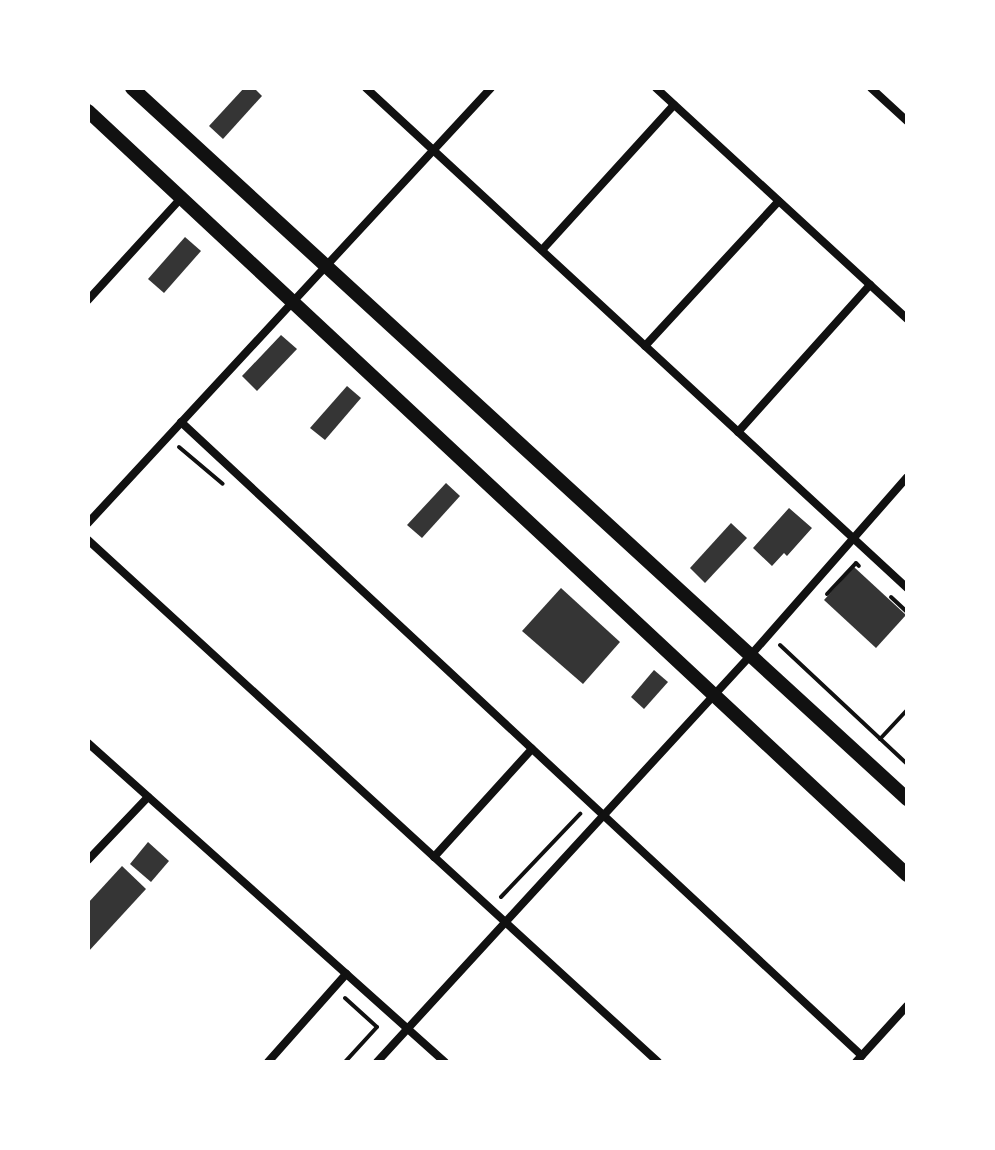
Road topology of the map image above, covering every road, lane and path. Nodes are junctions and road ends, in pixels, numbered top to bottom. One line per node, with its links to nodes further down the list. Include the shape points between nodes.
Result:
1 (132, 88): 13 (main road)
2 (366, 88): 9 (street)
3 (491, 88): 9 (street)
4 (656, 88): 6 (street)
5 (871, 88): 8 (street)
6 (674, 105): 11 (street); 12 (street)
7 (88, 111): 10 (main road)
8 (907, 121)
9 (433, 150): 12 (street); 13 (street)
10 (181, 198): 15 (street); 16 (main road)
11 (779, 201): 14 (street); 18 (street)
12 (542, 250): 18 (street)
13 (324, 266): 16 (street); 33 (main road)
14 (870, 285): 17 (street); 20 (street)
15 (88, 300)
16 (292, 301): 19 (street); 34 (main road)
17 (907, 319)
18 (645, 346): 20 (street)
19 (181, 422): 24 (street); 38 (street)
20 (738, 432): 25 (street)
21 (170, 457): 23 (path, via 180,446)
22 (907, 477): 25 (street)
23 (227, 488)
24 (88, 523)
25 (853, 538): 28 (street); 33 (street)
26 (88, 540): 44 (street)
27 (866, 573): 30 (path, via 856,563)
28 (907, 588)
29 (886, 592): 31 (path)
30 (818, 604)
31 (907, 612)
32 (789, 635): 36 (path, via 780,646)
33 (750, 656): 34 (street); 41 (main road)
34 (714, 695): 43 (street); 46 (main road)
35 (907, 710): 36 (path)
36 (880, 739): 39 (path)
37 (88, 743): 40 (street)
38 (532, 749): 43 (street); 44 (street)
39 (907, 764)
40 (148, 797): 45 (street); 49 (street)
41 (907, 799)
42 (583, 812): 47 (path)
43 (603, 815): 48 (street); 53 (street)
44 (434, 857): 48 (street)
45 (88, 860)
46 (907, 875)
47 (497, 902)
48 (505, 922): 52 (street); 58 (street)
49 (346, 974): 52 (street); 54 (street)
50 (907, 1006): 53 (street)
51 (335, 1008): 55 (path, via 345,998 377,1027)
52 (408, 1029): 56 (street); 57 (street)
53 (859, 1059)
54 (268, 1062)
55 (345, 1062)
56 (377, 1062)
57 (445, 1062)
58 (658, 1062)

